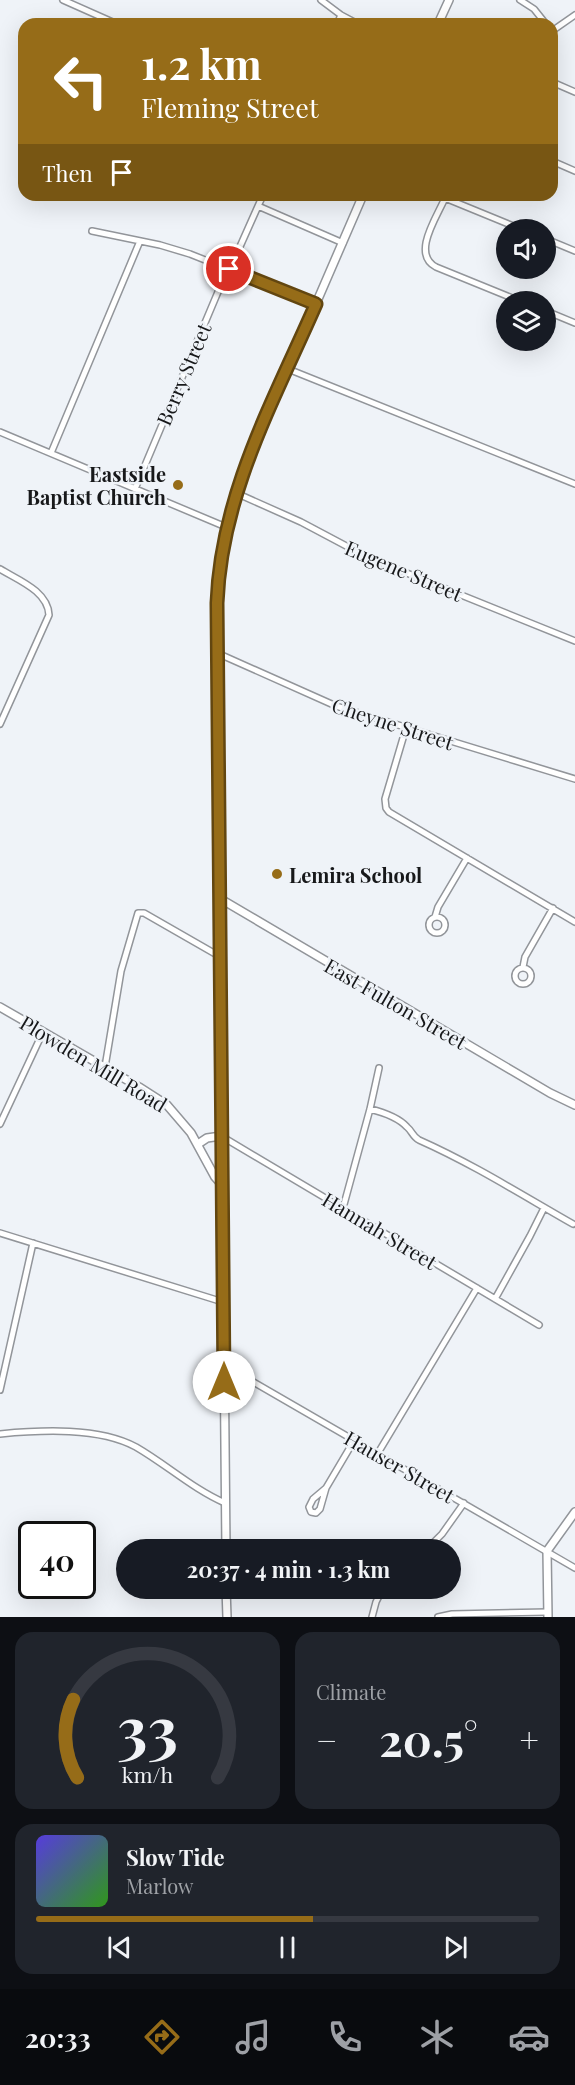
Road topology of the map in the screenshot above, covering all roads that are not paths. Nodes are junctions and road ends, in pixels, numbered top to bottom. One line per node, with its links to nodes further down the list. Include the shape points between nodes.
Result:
1 (63, 0): 7 (street)
2 (321, 0): 5 (street)
3 (449, 0): 10 (street)
4 (520, 0): 11 (street)
5 (341, 15): 8 (street); 9 (street)
6 (575, 15): 12 (street)
7 (104, 18)
8 (340, 18)
9 (347, 18)
10 (441, 18)
11 (541, 18)
12 (558, 27)
13 (558, 85): 14 (street)
14 (575, 92)
15 (558, 164): 16 (street)
16 (575, 171)
17 (260, 201): 21 (street, Berry Street)
18 (360, 201): 25 (street)
19 (444, 201): 29 (street, via 424,247 427,261)
20 (455, 201): 22 (street)
21 (258, 206): 25 (street); 28 (street, Berry Street)
22 (497, 219)
23 (92, 231): 24 (street)
24 (140, 241): 28 (street, via 176,249); 35 (street)
25 (343, 243): 30 (street)
26 (556, 243): 27 (street)
27 (575, 250)
28 (229, 269): 30 (street); 37 (street, Berry Street)
29 (496, 291)
30 (316, 304): 33 (street)
31 (556, 315): 32 (street)
32 (575, 323)
33 (288, 369): 36 (street); 38 (street)
34 (0, 432): 35 (street)
35 (51, 453): 37 (street)
36 (575, 484)
37 (135, 489): 39 (street)
38 (236, 493): 39 (street); 41 (street, Eugene Street, via 367,557)
39 (226, 527): 42 (street, via 218,580)
40 (0, 569): 43 (street, via 42,596 50,615)
41 (575, 641)
42 (217, 653): 44 (street, Cheyne Street, via 336,706); 47 (street)
43 (0, 724)
44 (406, 728): 45 (street, Cheyne Street); 46 (street, via 385,799 386,808)
45 (575, 779)
46 (466, 858): 48 (street); 49 (street)
47 (219, 898): 51 (street); 57 (street, East Fulton Street)
48 (553, 908): 50 (street); 52 (street)
49 (435, 917)
50 (575, 922)
51 (219, 956): 55 (street, via 144,913 138,914 121,971); 60 (street)
52 (523, 967)
53 (0, 1007): 54 (street, Plowden Mill Road)
54 (44, 1032): 55 (street, Plowden Mill Road); 59 (street)
55 (105, 1067): 61 (street, Plowden Mill Road, via 167,1105)
56 (379, 1068): 58 (street)
57 (575, 1105)
58 (370, 1109): 63 (street); 64 (street, via 397,1120 418,1140 453,1155)
59 (0, 1124)
60 (221, 1136): 61 (street); 62 (street); 63 (street, Hannah Street)
61 (198, 1144): 62 (street, Plowden Mill Road)
62 (222, 1185): 70 (street)
63 (343, 1208): 68 (street, Hannah Street)
64 (544, 1208): 65 (street); 69 (street)
65 (573, 1224)
66 (0, 1233): 67 (street)
67 (33, 1243): 70 (street); 73 (street)
68 (477, 1288): 69 (street, Hannah Street); 76 (street)
69 (495, 1299): 71 (street, Hannah Street)
70 (223, 1302): 72 (street)
71 (539, 1325)
72 (224, 1365): 75 (street, Hauser Street); 78 (street)
73 (0, 1390)
74 (0, 1434): 78 (street, via 80,1432 112,1437 134,1446)
75 (355, 1439): 76 (street, Hauser Street); 77 (street)
76 (378, 1453): 79 (street, Hauser Street)
77 (326, 1488)
78 (225, 1503): 81 (street)
79 (464, 1503): 82 (street); 83 (street, Hauser Street)
80 (575, 1512): 83 (street)
81 (226, 1539)
82 (437, 1539)
83 (547, 1551): 84 (street, Hauser Street); 87 (street)
84 (575, 1568)
85 (226, 1599): 88 (street)
86 (378, 1599): 89 (street)
87 (548, 1614): 90 (street, via 465,1613)
88 (226, 1617)
89 (372, 1617)
90 (438, 1617)

